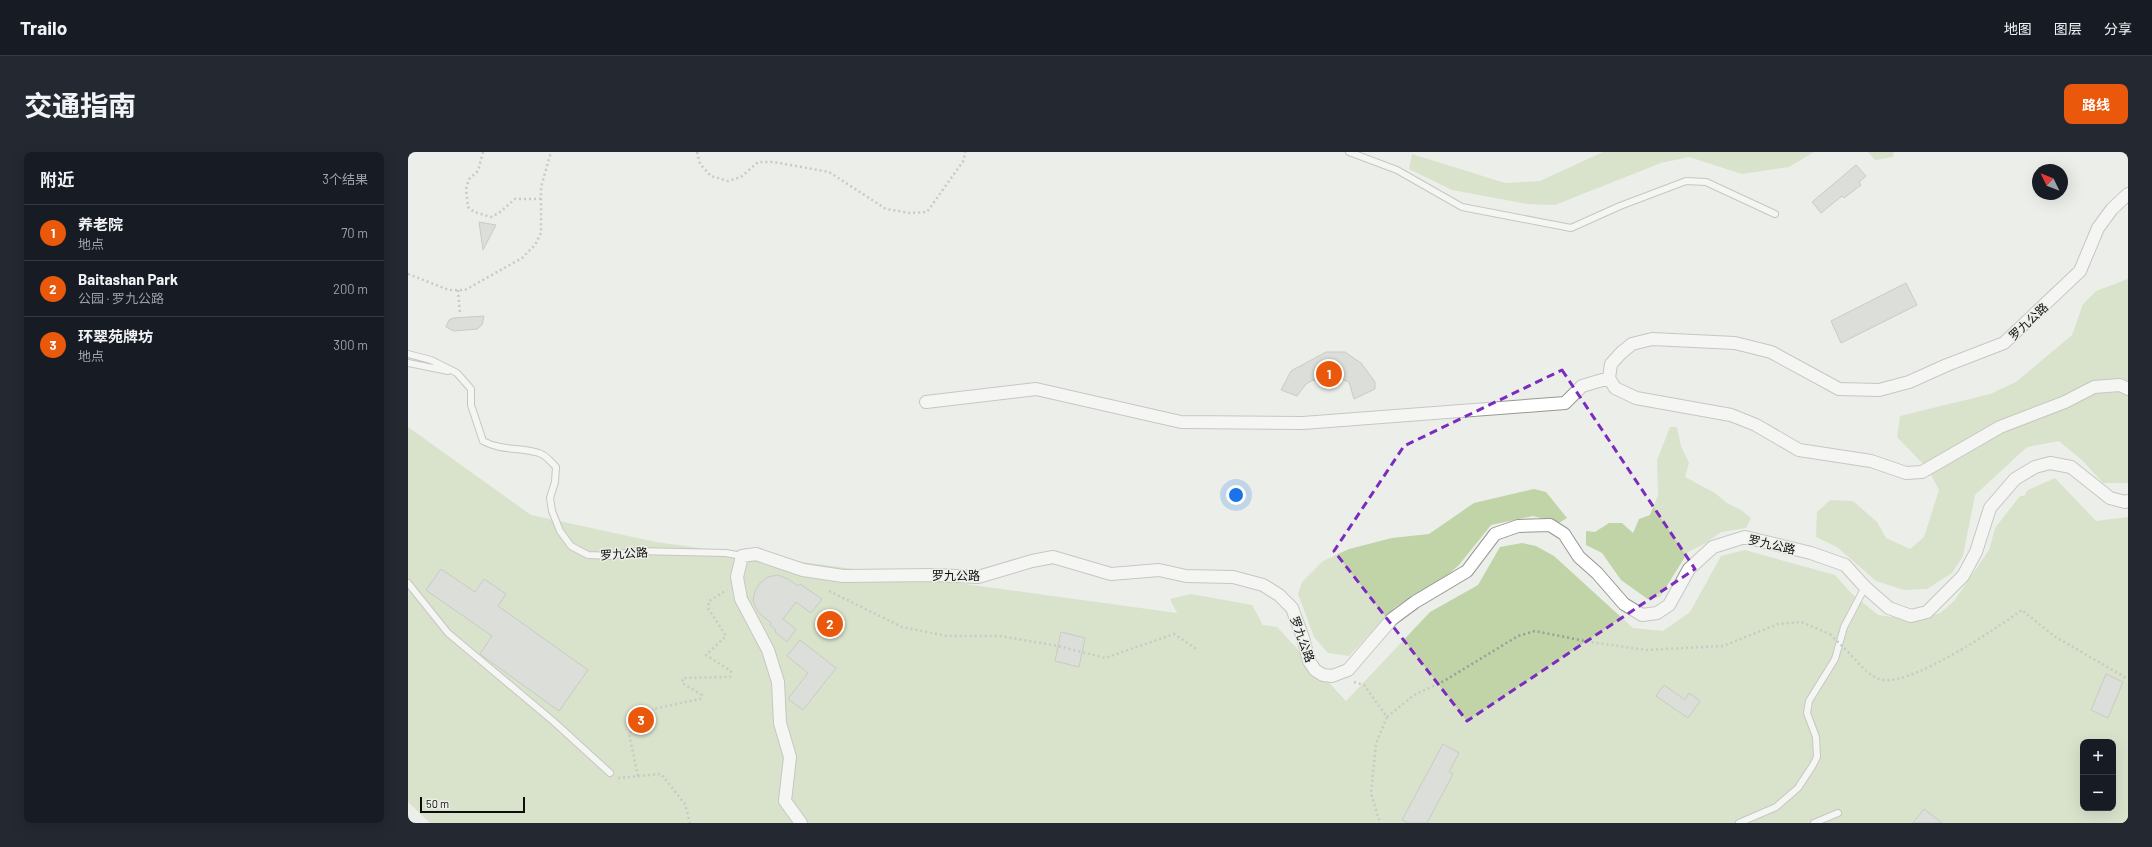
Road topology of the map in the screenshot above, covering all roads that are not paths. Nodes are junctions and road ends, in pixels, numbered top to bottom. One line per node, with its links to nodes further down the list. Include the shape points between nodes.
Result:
1 (1349, 152): 3 (lane, via 1397,170 1462,207 1571,228 1686,181 1706,182)
2 (2128, 194): 7 (street, 罗九公路, via 2112,209 2098,228 2080,271 2004,344 1909,382 1879,390 1839,389 1771,352 1735,343 1652,339 1632,344 1621,353 1611,364)
3 (1775, 214)
4 (408, 354): 6 (lane, 罗九公路, via 431,360)
5 (408, 363): 6 (lane)
6 (457, 374): 11 (lane, 罗九公路, via 471,389 472,405 483,442 499,448 540,453 556,467 550,498 552,511 560,530 571,546 588,555 611,556 636,551 726,553)
7 (1609, 378): 8 (street, via 1615,388 1636,398 1731,414 1799,450 1871,461 1906,473 1922,472 2000,427 2066,402 2094,386 2120,386); 9 (street, via 1582,386 1565,403 1303,423 1181,422 1036,389)
8 (2128, 389)
9 (926, 402)
10 (2128, 501): 13 (street, 罗九公路, via 2110,498 2071,467 2050,463 2035,466 2015,479 1990,508 1976,552 1963,576 1927,612 1911,616 1889,608)
11 (742, 556): 13 (street, 罗九公路, via 756,554 803,570 843,576 978,577 1053,557 1111,574 1159,570 1186,576 1233,577 1263,585 1292,608 1304,638 1309,661 1315,670 1323,675 1332,676 1348,670 1392,619 1467,571 1495,534 1518,526 1550,525 1564,534 1579,557 1624,604 1642,615 1657,613 1669,605 1689,570 1713,547 1745,537 1811,553 1845,565); 16 (street, via 737,584 741,599 768,650 778,682 780,723 790,757 785,801)
12 (408, 583): 14 (lane, via 448,633 553,721)
13 (1865, 587): 17 (lane, via 1844,627 1835,658 1809,701 1807,713 1816,737 1817,757 1813,765 1798,788 1776,807)
14 (610, 773)
15 (1838, 813): 18 (lane)
16 (801, 823)
17 (1739, 823)
18 (1814, 823)

